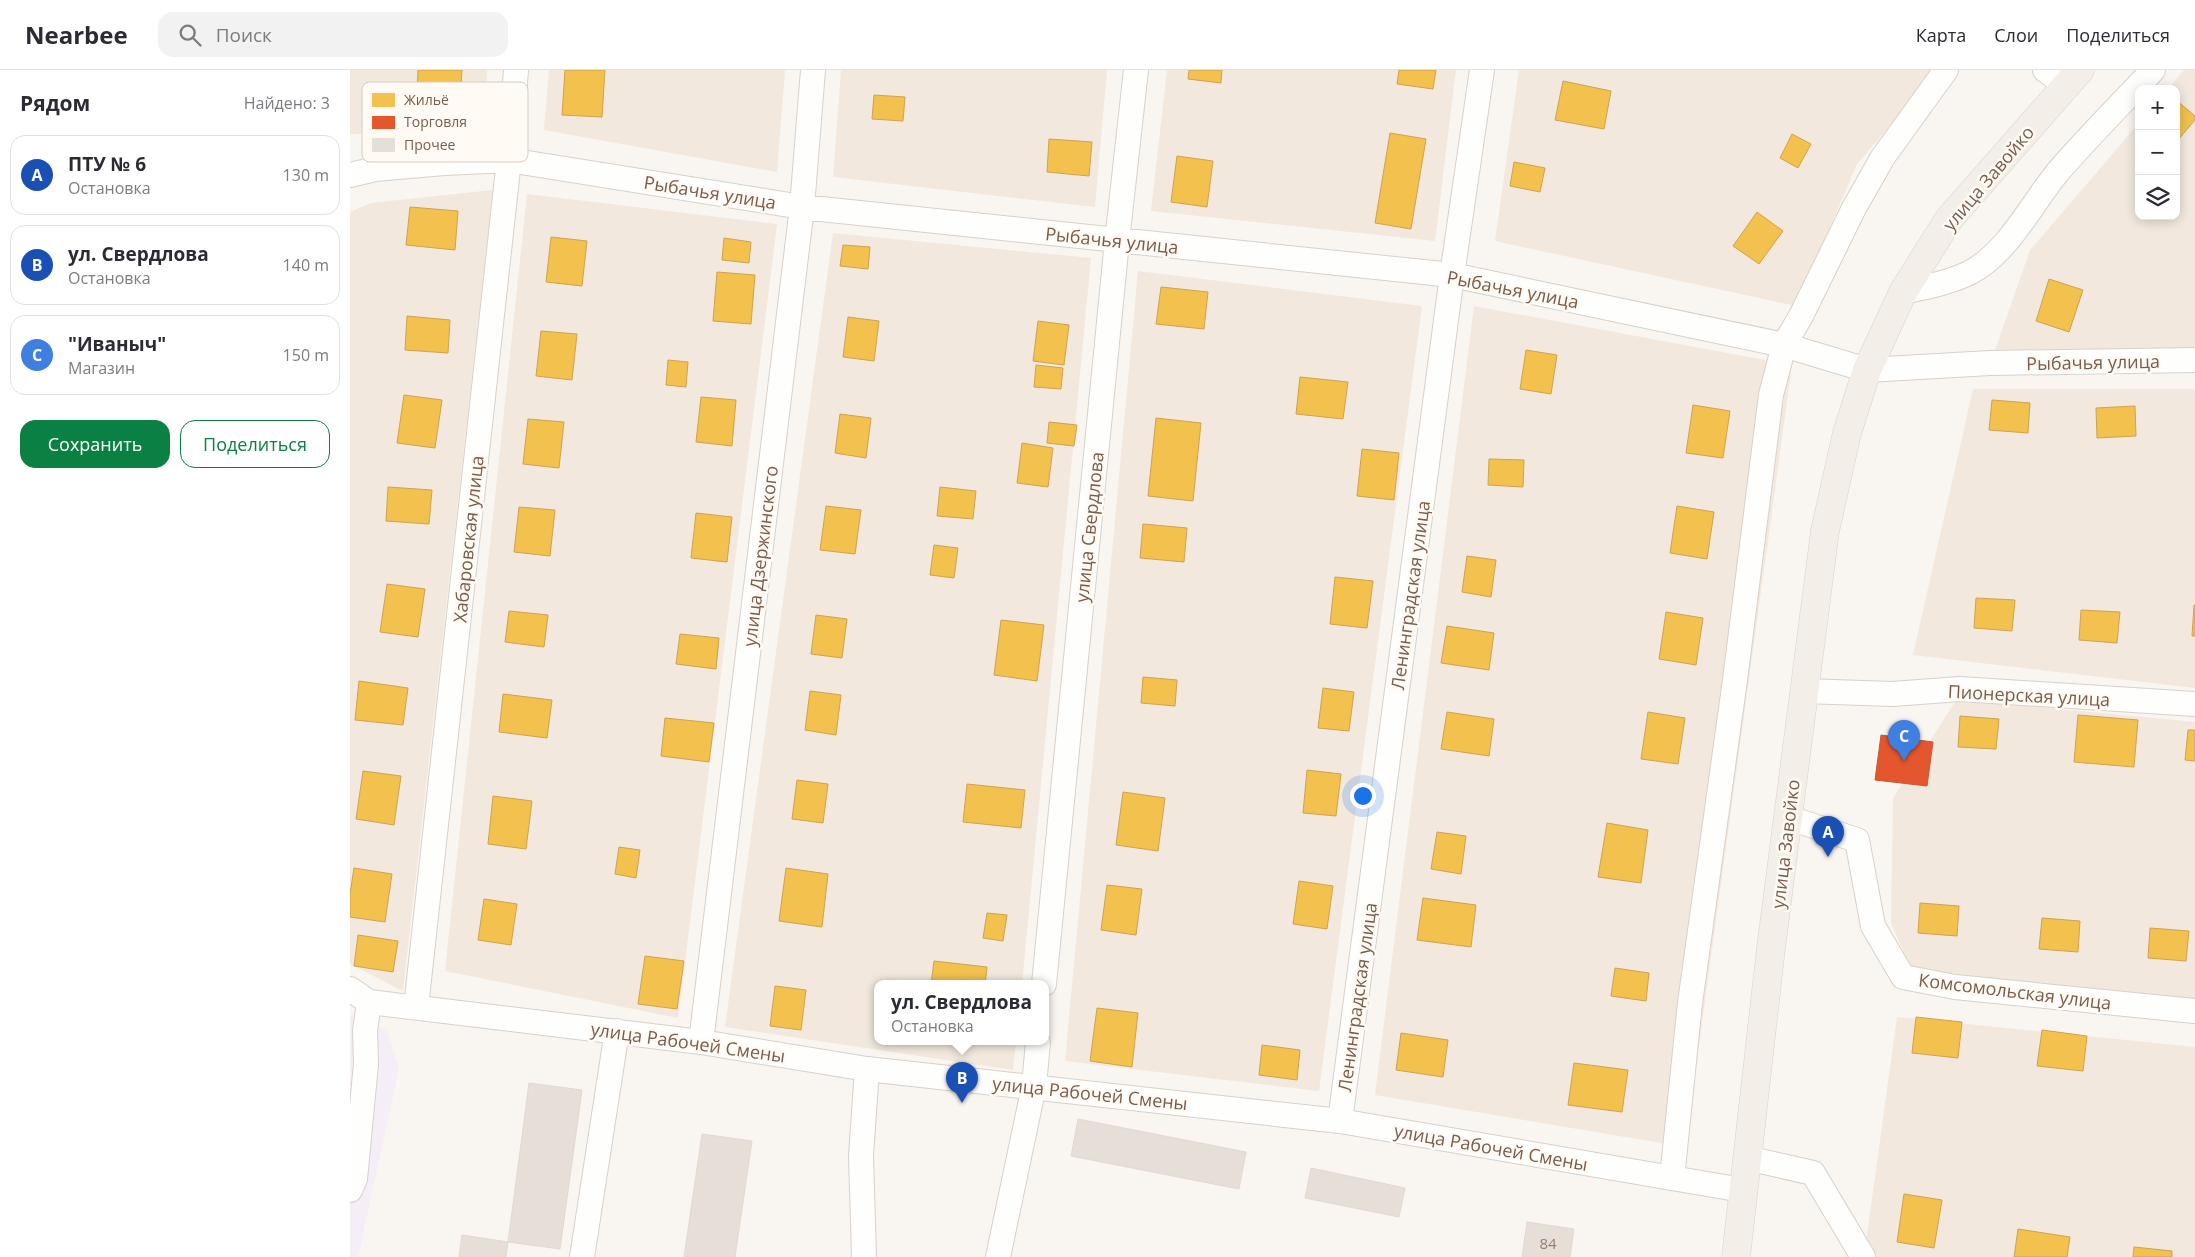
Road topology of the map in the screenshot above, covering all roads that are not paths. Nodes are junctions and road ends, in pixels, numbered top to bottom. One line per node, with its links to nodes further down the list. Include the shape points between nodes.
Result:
1 (813, 70): 12 (street, улица Дзержинского)
2 (1136, 70): 13 (street, улица Свердлова)
3 (1482, 70): 14 (street, Ленинградская улица)
4 (1946, 70): 16 (street, via 1883,156)
5 (2045, 70): 7 (street)
6 (2153, 70): 15 (street, via 2056,174 2028,215 1986,261 1970,272 1936,286)
7 (2073, 78): 15 (main road, улица Завойко, via 1949,219)
8 (466, 162): 11 (street, Рыбачья улица, via 375,169)
9 (509, 162): 24 (street, Хабаровская улица)
10 (521, 162): 12 (street, Рыбачья улица)
11 (350, 175)
12 (802, 207): 13 (street, Рыбачья улица); 28 (street, улица Дзержинского)
13 (1117, 241): 14 (street, Рыбачья улица); 22 (street, улица Свердлова)
14 (1452, 275): 16 (street, Рыбачья улица); 32 (street, Ленинградская улица)
15 (1904, 292): 18 (main road, улица Завойко)
16 (1784, 346): 18 (street, Рыбачья улица); 34 (street, via 1772,395 1690,1003)
17 (2195, 360): 18 (street, Рыбачья улица, via 1990,363)
18 (1867, 370): 19 (main road, улица Завойко, via 1847,433 1825,531)
19 (1804, 691): 20 (street, Пионерская улица, via 1892,694 1960,689); 21 (main road, улица Завойко)
20 (2195, 704)
21 (1789, 818): 25 (street, Комсомольская улица, via 1857,840 1873,926 1903,977 1955,987); 33 (main road, улица Завойко)
22 (1044, 980)
23 (359, 995): 24 (street, улица Рабочей Смены); 26 (street)
24 (416, 1007): 27 (street, улица Рабочей Смены)
25 (2195, 1010)
26 (358, 1030): 35 (street, via 366,1064 355,1179)
27 (617, 1031): 28 (street, улица Рабочей Смены); 37 (street)
28 (701, 1042): 30 (street, улица Рабочей Смены)
29 (1038, 1045): 31 (street)
30 (867, 1069): 31 (street, улица Рабочей Смены); 38 (street, via 860,1156)
31 (1034, 1086): 32 (street, улица Рабочей Смены); 39 (street)
32 (1340, 1121): 34 (street, улица Рабочей Смены)
33 (1747, 1158): 36 (main road, улица Завойко); 41 (street, via 1813,1174)
34 (1672, 1178): 36 (street, улица Рабочей Смены)
35 (350, 1190)
36 (1742, 1190): 40 (main road, улица Завойко)
37 (582, 1257)
38 (864, 1257)
39 (998, 1257)
40 (1736, 1257)
41 (1863, 1257)

